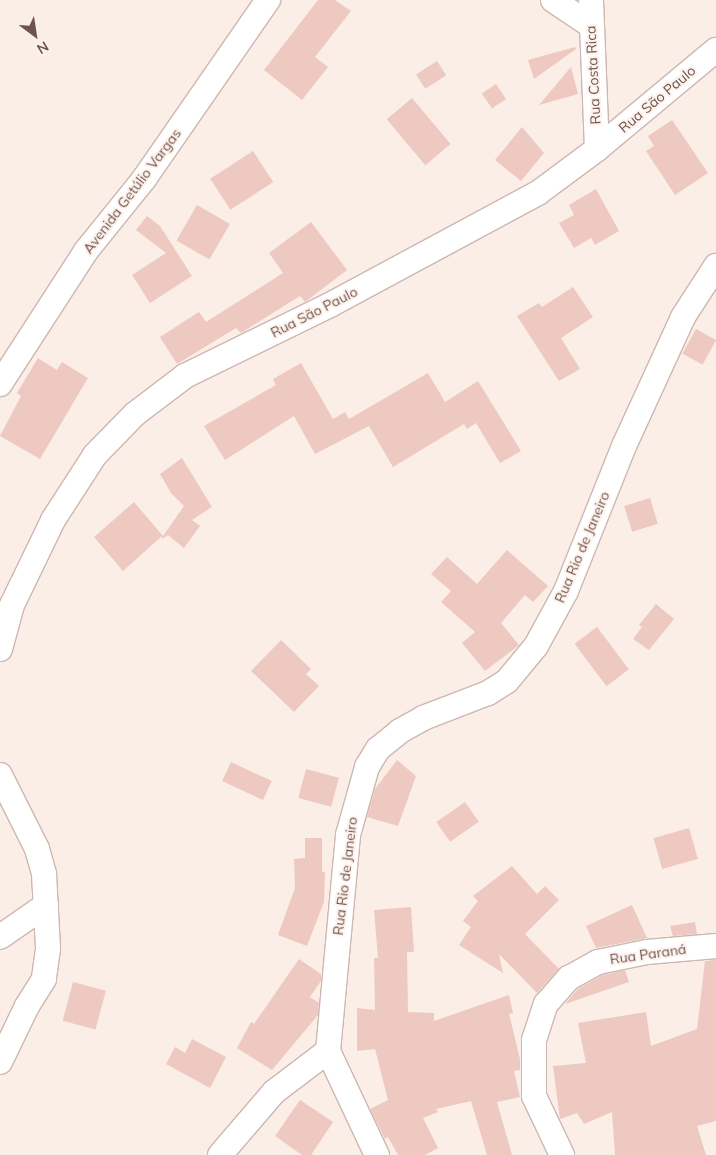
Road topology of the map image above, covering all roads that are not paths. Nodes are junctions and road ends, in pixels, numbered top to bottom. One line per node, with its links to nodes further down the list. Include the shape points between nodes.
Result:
1 (268, 0): 8 (street, Avenida Getúlio Vargas, via 144,179 86,251)
2 (553, 0): 4 (street)
3 (591, 0): 4 (street, Rua Costa Rica)
4 (590, 25): 6 (street, Rua Costa Rica)
5 (716, 50): 6 (street, Rua São Paulo)
6 (597, 149): 9 (street, Rua São Paulo, via 538,193 330,306 186,376 134,414 94,455 53,520 12,605)
7 (716, 266): 14 (street, Rua Rio de Janeiro, via 683,317 624,446 566,591 536,646 507,681 488,693 423,718 400,731 378,749 367,767 348,835)
8 (0, 384)
9 (0, 649)
10 (0, 775): 11 (street, via 37,849 44,874)
11 (46, 905): 12 (street); 15 (street, via 48,949 44,979)
12 (0, 937)
13 (716, 946): 18 (street, Rua Paraná, via 647,952 598,962 569,978 546,1004 534,1040 534,1096)
14 (328, 1051): 16 (street, via 274,1092); 17 (street)
15 (0, 1062)
16 (220, 1155)
17 (377, 1155)
18 (562, 1155)

